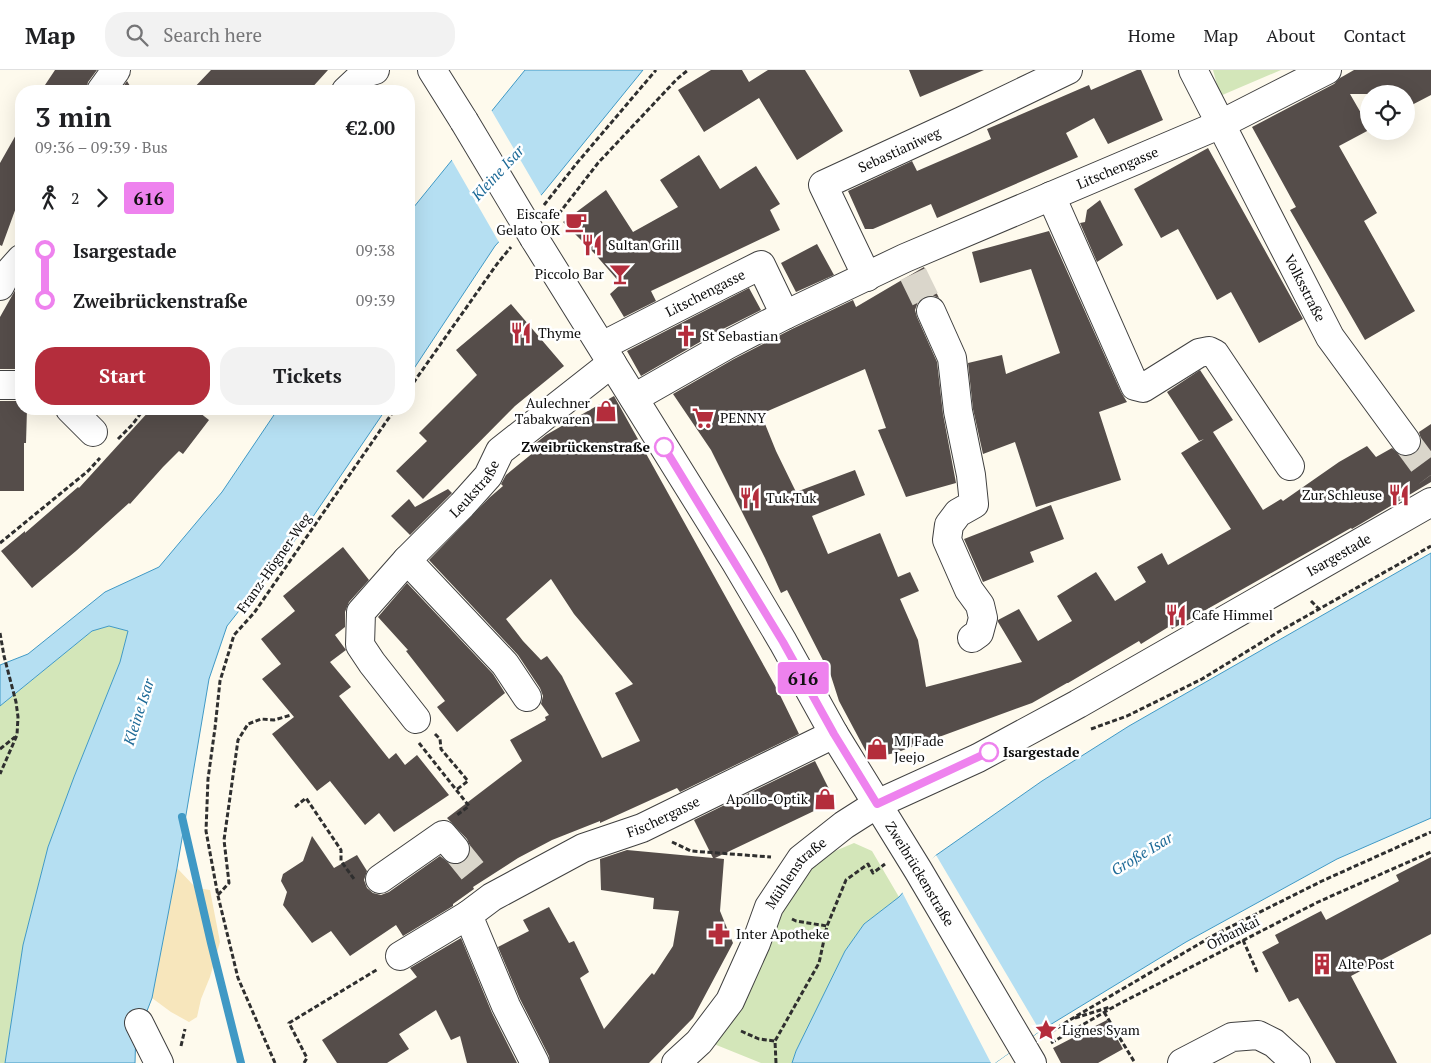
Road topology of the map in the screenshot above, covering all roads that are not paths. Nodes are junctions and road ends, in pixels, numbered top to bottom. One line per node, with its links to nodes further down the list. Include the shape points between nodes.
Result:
1 (116, 70): 7 (street)
2 (375, 70): 8 (street, via 365,73)
3 (432, 70): 16 (street, Zweibrückenstraße, bridge)
4 (1068, 70): 12 (street, Sebastianiweg, via 823,186)
5 (1193, 70): 9 (street, Volksstraße)
6 (1328, 70): 9 (street, Litschengasse)
7 (105, 85)
8 (352, 85)
9 (1222, 124): 10 (street, Litschengasse); 22 (street, Volksstraße, via 1330,337)
10 (1051, 196): 12 (street, Litschengasse, via 909,266); 25 (street, via 1134,386 1143,388 1199,353 1209,351 1215,354)
11 (15, 266): 13 (street)
12 (867, 277): 15 (street, Litschengasse)
13 (0, 286)
14 (931, 311): 19 (street, via 952,358)
15 (786, 315): 16 (street, Litschengasse, via 761,265); 20 (street, Litschengasse)
16 (607, 355): 20 (street, Zweibrückenstraße); 27 (street, Leukstraße, via 500,451 488,476)
17 (0, 385): 18 (street)
18 (15, 385)
19 (956, 388): 24 (street, via 969,404); 28 (street, via 974,504 958,513 948,526 947,540 982,612 979,633)
20 (634, 398): 31 (street, Zweibrückenstraße, via 783,642)
21 (76, 415): 23 (street)
22 (1406, 441)
23 (104, 443)
24 (983, 466)
25 (1290, 466)
26 (1431, 502): 32 (street, Isargestade, via 1078,704 978,758)
27 (407, 560): 29 (street, via 504,664); 30 (street, Leukstraße, via 361,612 360,645)
28 (972, 638)
29 (527, 697)
30 (425, 725)
31 (834, 734): 32 (street, Zweibrückenstraße); 35 (street, Fischergasse, via 642,828 583,848 486,888)
32 (877, 804): 38 (street, Zweibrückenstraße); 41 (street, Mühlenstraße, via 802,859 769,907 730,1001 698,1042)
33 (449, 842): 34 (street)
34 (380, 879)
35 (468, 915): 36 (street, Fischergasse); 40 (street)
36 (400, 956)
37 (139, 1023): 39 (street)
38 (1026, 1054)
39 (159, 1063)
40 (535, 1063)
41 (676, 1063)
42 (1182, 1063): 43 (street, via 1232,1038 1258,1034 1274,1043)
43 (1296, 1063)

